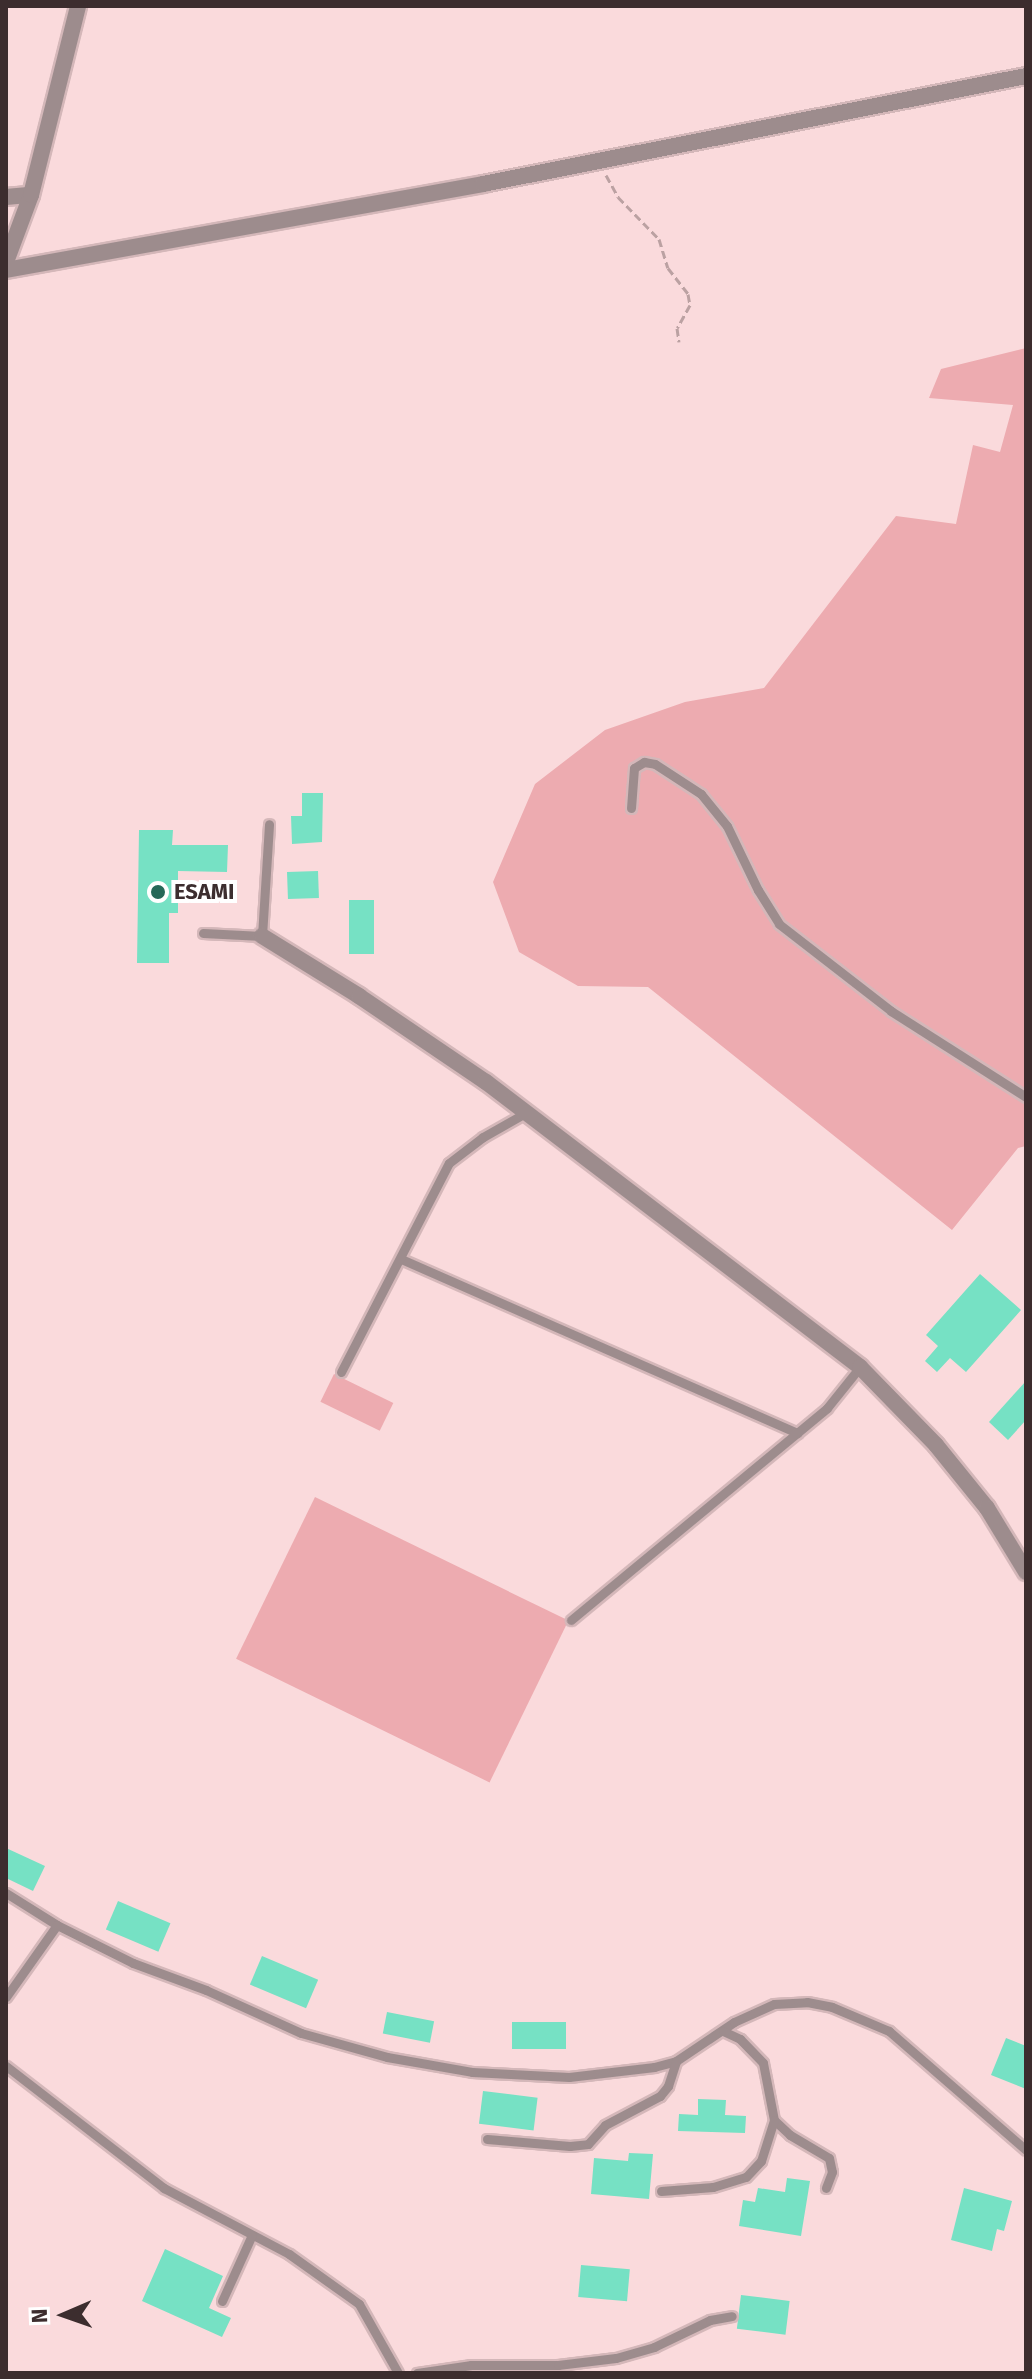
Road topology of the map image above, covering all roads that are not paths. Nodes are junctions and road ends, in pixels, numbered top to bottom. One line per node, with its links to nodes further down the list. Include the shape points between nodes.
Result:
1 (78, 6): 3 (street)
2 (1026, 76): 6 (street)
3 (31, 195): 4 (street); 5 (street)
4 (6, 197)
5 (6, 262)
6 (6, 270)
7 (631, 808): 11 (lane, via 634,768 644,762 701,794 727,826 779,924 891,1011)
8 (269, 824): 10 (lane)
9 (203, 933): 10 (lane)
10 (262, 936): 12 (street, via 420,1036)
11 (1026, 1097)
12 (527, 1112): 13 (lane, via 449,1163); 14 (street)
13 (401, 1259): 15 (lane); 16 (lane)
14 (860, 1367): 16 (lane, via 827,1408); 17 (street, via 936,1445 987,1508)
15 (341, 1372)
16 (797, 1433): 18 (lane)
17 (1026, 1572)
18 (571, 1620)
19 (6, 1893): 20 (lane)
20 (57, 1925): 21 (lane); 23 (lane, via 301,2033 387,2057 522,2077 607,2073)
21 (6, 1997)
22 (723, 2031): 23 (lane); 25 (lane, via 740,2039 763,2063); 27 (lane, via 774,2004 807,2002 854,2014 889,2031)
23 (676, 2061): 26 (lane, via 660,2096 605,2125 588,2144)
24 (6, 2066): 30 (lane, via 164,2188)
25 (774, 2120): 28 (lane, via 829,2158 832,2172); 29 (lane, via 761,2161 746,2177 713,2187)
26 (487, 2139)
27 (1026, 2150)
28 (826, 2188)
29 (661, 2191)
30 (252, 2235): 31 (lane); 33 (lane, via 289,2254 359,2304)
31 (222, 2301)
32 (732, 2316): 34 (lane, via 616,2358)
33 (398, 2373)
34 (417, 2373)

